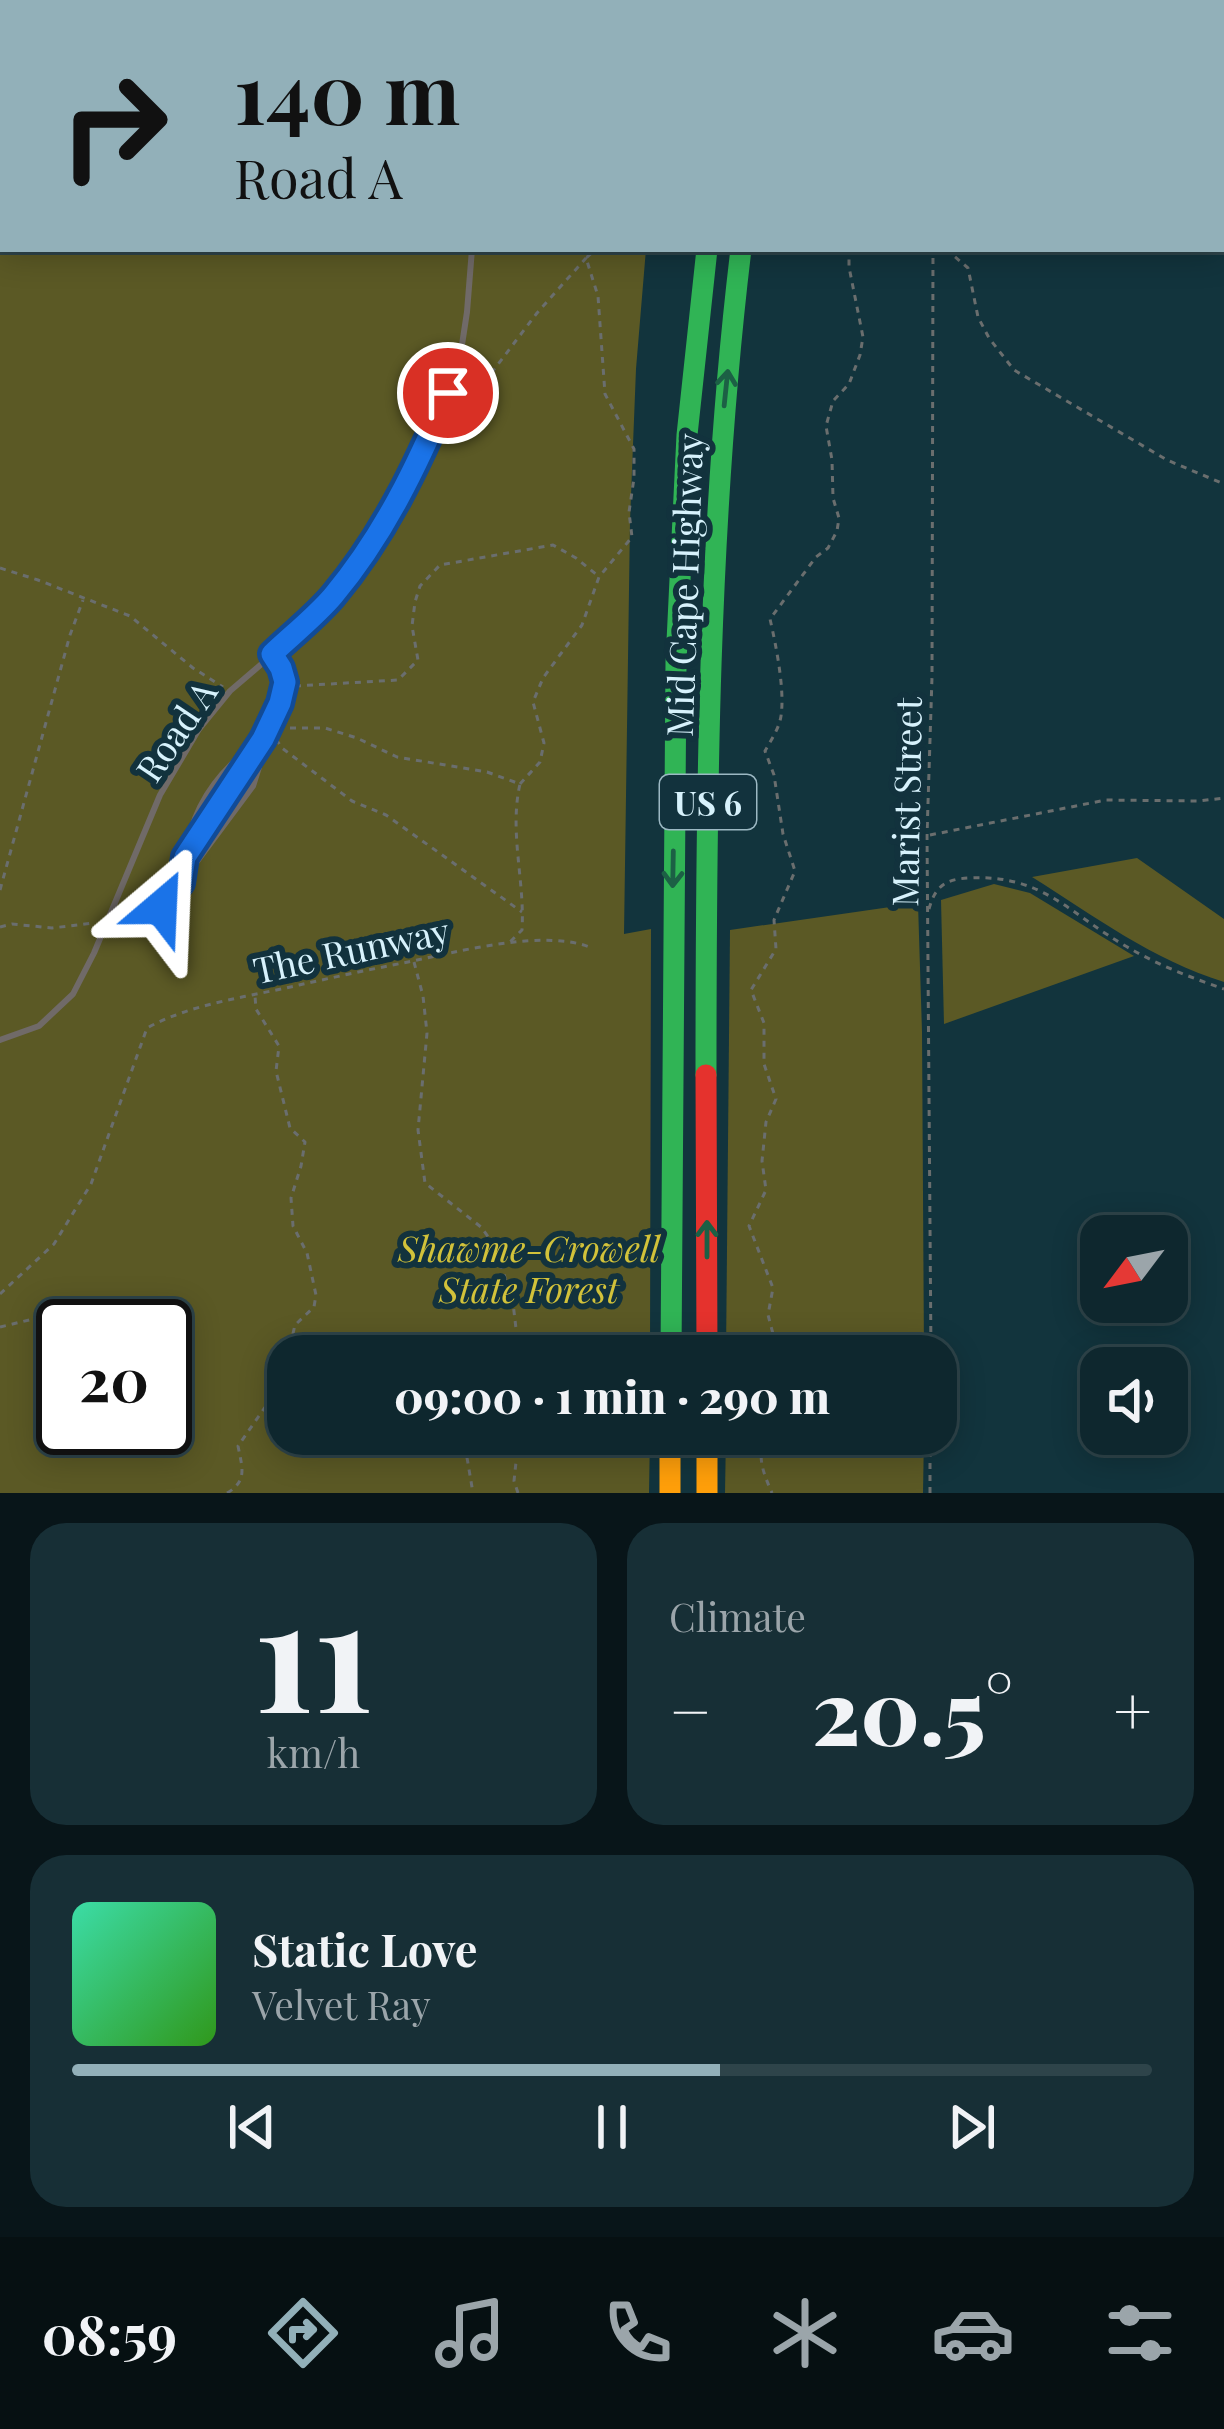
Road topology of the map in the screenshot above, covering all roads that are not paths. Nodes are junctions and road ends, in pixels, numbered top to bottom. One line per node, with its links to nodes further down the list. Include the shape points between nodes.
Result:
1 (472, 252): 4 (lane, Road A, via 458,370 395,509 332,596)
2 (706, 252): 10 (highway, Mid Cape Highway / US 6, one-way to 10, via 676,662)
3 (741, 252): 11 (highway, Mid Cape Highway / US 6, one-way to 3, via 709,740 718,484)
4 (272, 654): 5 (lane, via 284,687); 8 (lane, Road A, via 199,729 160,795)
5 (263, 739): 6 (lane); 6 (lane, via 237,756 195,811); 7 (lane, via 253,785)
6 (185, 857): 7 (lane)
7 (181, 883): 8 (lane, via 147,921)
8 (107, 921): 9 (lane, Road A, via 74,994 38,1026)
9 (0, 1040)
10 (671, 1335)
11 (707, 1335)
12 (670, 1455): 14 (highway)
13 (707, 1455): 15 (highway)
14 (670, 1493)
15 (707, 1493)

